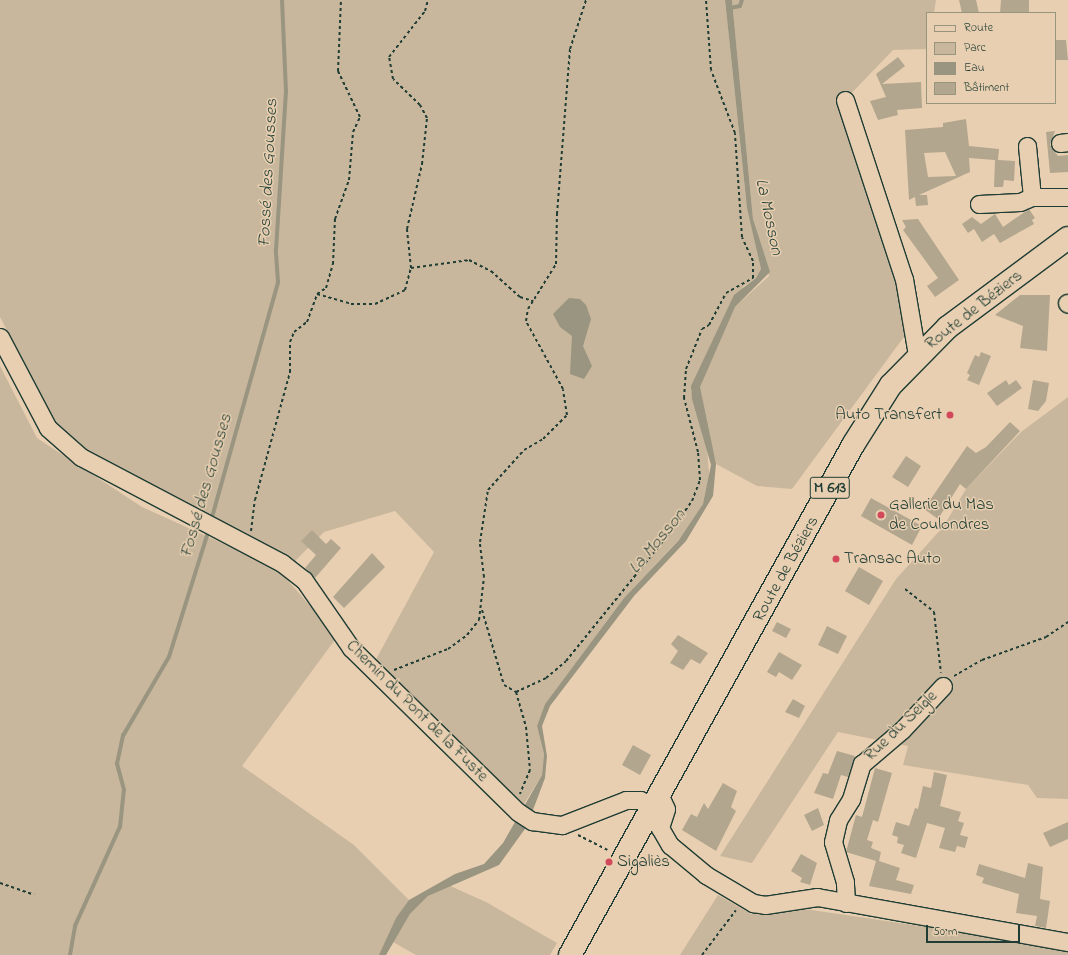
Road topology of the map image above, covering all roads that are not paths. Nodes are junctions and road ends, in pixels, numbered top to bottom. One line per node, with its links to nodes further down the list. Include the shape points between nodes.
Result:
1 (845, 100): 8 (street, via 904,279)
2 (1027, 146): 3 (street)
3 (1032, 197): 4 (street); 5 (street, via 1020,202)
4 (1068, 197)
5 (979, 204)
6 (1068, 238): 8 (main road, Route de Béziers / M 613, via 968,310)
7 (0, 337): 10 (street, Chemin du Pont de la Fuste, via 48,428 81,457 244,542 282,563 304,580 351,648 521,813 562,825 620,801)
8 (917, 355): 10 (main road, Route de Béziers / M 613, via 891,386 853,446)
9 (943, 686): 11 (street, Rue du Seigle, via 902,730 862,764 851,799 838,820 834,842 845,882)
10 (656, 801): 11 (street, via 666,809 660,828 662,833 691,863 745,900 765,906 817,897); 13 (main road, Route de Béziers / M 613)
11 (846, 903): 12 (street)
12 (1068, 942)
13 (570, 955)

